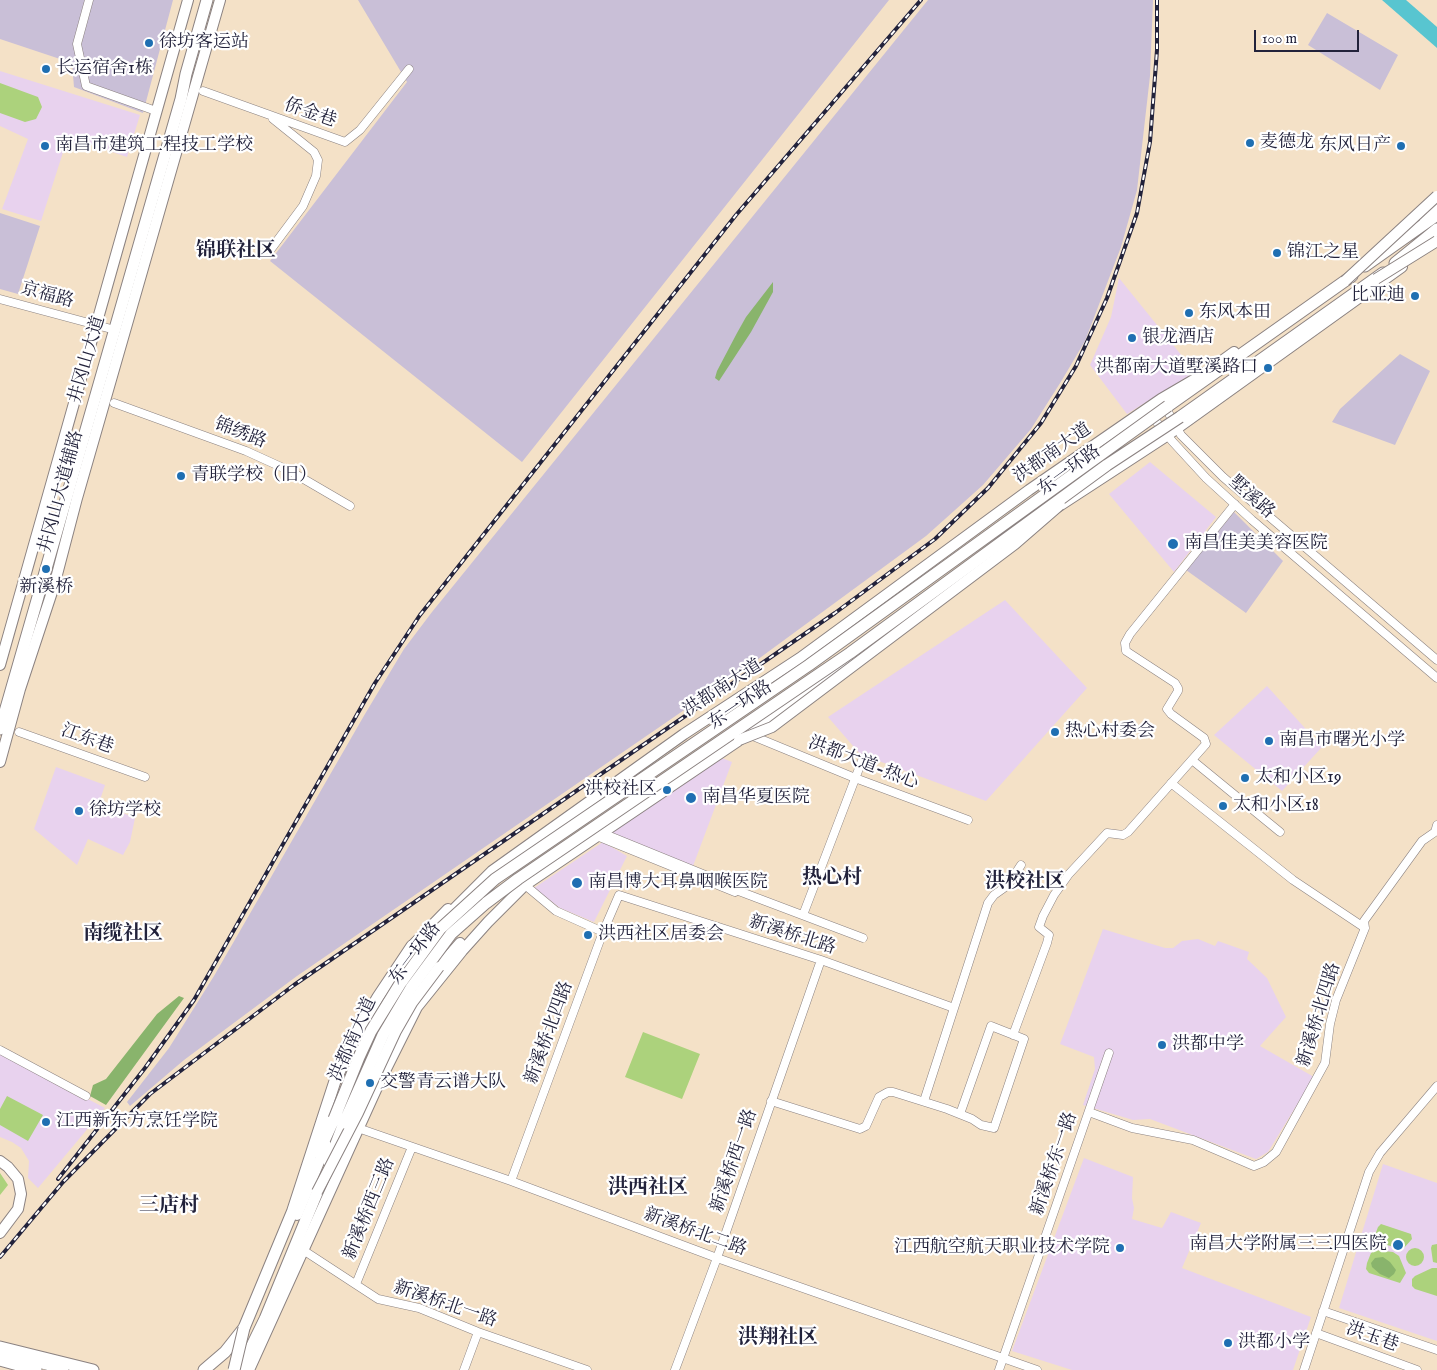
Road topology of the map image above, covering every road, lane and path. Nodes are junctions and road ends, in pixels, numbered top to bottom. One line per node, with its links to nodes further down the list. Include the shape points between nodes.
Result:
1 (89, 0): 8 (street, via 77,44 86,86)
2 (188, 0): 8 (main road, 井冈山大道辅路)
3 (201, 0): 20 (highway, 井冈山大道)
4 (207, 0): 20 (highway, 井冈山大道)
5 (220, 0): 38 (main road, 井冈山大道辅路, via 76,498 54,586)
6 (409, 69): 9 (street, 侨金巷, via 360,130 345,142)
7 (203, 91): 9 (street, 侨金巷)
8 (156, 111): 19 (main road, 井冈山大道辅路)
9 (268, 114): 15 (street, via 314,152 318,160 316,176 303,206)
10 (1437, 196): 17 (main road, bridge)
11 (1437, 208): 21 (main road, 洪都南大道, via 1202,375)
12 (1437, 215): 17 (highway, 东一环路, bridge)
13 (1437, 229): 16 (highway, 东一环路, bridge)
14 (1437, 240): 16 (main road, bridge); 24 (main road)
15 (270, 249)
16 (1376, 279): 26 (highway, 东一环路, bridge)
17 (1345, 281): 75 (highway, 东一环路, bridge, via 809,665 495,880 440,929 371,1031)
18 (0, 299): 19 (street, 京福路)
19 (97, 324): 20 (street, 京福路); 30 (main road, 井冈山大道辅路)
20 (112, 329): 32 (highway, 井冈山大道); 33 (highway, 井冈山大道)
21 (1161, 399): 23 (main road, 洪都南大道); 24 (street, 墅溪路)
22 (114, 403): 28 (street, 锦绣路, via 290,471)
23 (1146, 410): 25 (street, 墅溪路); 47 (main road, 洪都南大道, via 1029,490 800,658 684,734)
24 (1178, 428): 25 (main road); 29 (street, 墅溪路, via 1181,435 1223,477)
25 (1168, 435): 27 (street, 墅溪路, via 1206,478); 35 (main road, via 1031,525)
26 (1107, 465): 35 (main road, bridge, via 1015,544 772,727); 66 (highway, 东一环路, bridge, via 850,653 486,903 451,934 411,988 383,1035)
27 (1235, 504): 31 (street, 墅溪路); 37 (street, via 1125,643 1126,651 1178,688 1167,709 1206,740)
28 (350, 506)
29 (1437, 660)
30 (0, 665)
31 (1437, 678)
32 (0, 704)
33 (0, 728)
34 (19, 732): 39 (street, 江东巷)
35 (743, 737): 40 (street, 洪都大道-热心); 45 (main road)
36 (863, 758): 40 (street)
37 (1192, 760): 41 (street); 44 (street)
38 (0, 762)
39 (145, 777)
40 (855, 778): 42 (street, 洪都大道-热心); 50 (street)
41 (1171, 783): 51 (street, via 1293,880); 57 (street, via 1128,832 1122,835 1107,833 1054,895 1039,927 1049,935 1048,943)
42 (968, 820)
43 (1437, 825): 51 (street, 新溪桥北四路, via 1435,832 1422,840 1364,921)
44 (1280, 832)
45 (600, 835): 48 (main road); 50 (street, via 735,892)
46 (1021, 865): 56 (street, via 1008,885 988,903)
47 (492, 871): 54 (main road, via 440,916); 96 (main road, 洪都南大道, via 448,915 394,988)
48 (522, 888): 52 (street, via 556,912); 67 (main road, via 462,951 417,1008); 73 (main road, bridge, via 483,918 412,1003)
49 (618, 895): 52 (street, 新溪桥北四路); 55 (street, 新溪桥北路)
50 (803, 915): 53 (street)
51 (1365, 928): 64 (street, 新溪桥北四路, via 1336,1000 1325,1063 1276,1152 1264,1162 1254,1166 1193,1140 1132,1128)
52 (603, 932): 72 (street, 新溪桥北四路)
53 (863, 938)
54 (412, 946): 75 (highway, via 378,996 339,1072)
55 (821, 960): 56 (street, 新溪桥北路); 62 (street, 新溪桥西一路)
56 (954, 1008): 63 (street)
57 (1013, 1035): 65 (street, via 991,1026); 65 (street, via 1024,1039 994,1128)
58 (0, 1050): 61 (street)
59 (1109, 1053): 64 (street, 新溪桥东一路)
60 (1437, 1086): 81 (street, via 1380,1153 1373,1166)
61 (86, 1096)
62 (771, 1101): 63 (street, via 860,1129 866,1126 879,1097 888,1092); 79 (street, 新溪桥西一路)
63 (924, 1101): 65 (street)
64 (1089, 1112): 88 (street, 新溪桥东一路)
65 (960, 1114)
66 (344, 1123): 67 (street, 新溪桥北二路); 73 (highway, 东一环路, bridge)
67 (358, 1128): 68 (street, 新溪桥北二路); 78 (main road)
68 (412, 1147): 72 (street, 新溪桥北二路); 80 (street, 新溪桥西三路)
69 (0, 1161): 71 (main road, via 8,1167)
70 (0, 1168): 71 (main road)
71 (15, 1180): 74 (main road)
72 (511, 1181): 79 (street, 新溪桥北二路)
73 (317, 1192): 90 (highway, 东一环路)
74 (18, 1196): 76 (main road); 77 (main road, via 18,1209)
75 (293, 1210): 82 (highway, 东一环路)
76 (0, 1224)
77 (0, 1233)
78 (303, 1250): 80 (street, 新溪桥北一路); 90 (main road)
79 (717, 1258): 88 (street, 新溪桥北二路); 99 (street, 新溪桥西一路)
80 (356, 1284): 83 (street, 新溪桥北一路, via 378,1299 419,1308)
81 (1323, 1311): 84 (street); 86 (street)
82 (244, 1328): 95 (highway, via 225,1352); 96 (highway, bridge)
83 (478, 1332): 97 (street); 98 (street, 新溪桥北一路)
84 (1316, 1333): 102 (street); 103 (street, 洪玉巷)
85 (0, 1347): 94 (highway)
86 (1437, 1350)
87 (0, 1354): 93 (street)
88 (1003, 1358): 100 (street, 新溪桥东一路); 101 (street, 新溪桥北二路)
89 (0, 1362): 91 (street); 92 (highway)
90 (245, 1368)
91 (24, 1370)
92 (36, 1370)
93 (64, 1370)
94 (93, 1370)
95 (204, 1370)
96 (233, 1370)
97 (464, 1370)
98 (587, 1370)
99 (675, 1370)
100 (999, 1370)
101 (1037, 1370)
102 (1304, 1370)
103 (1417, 1370)

